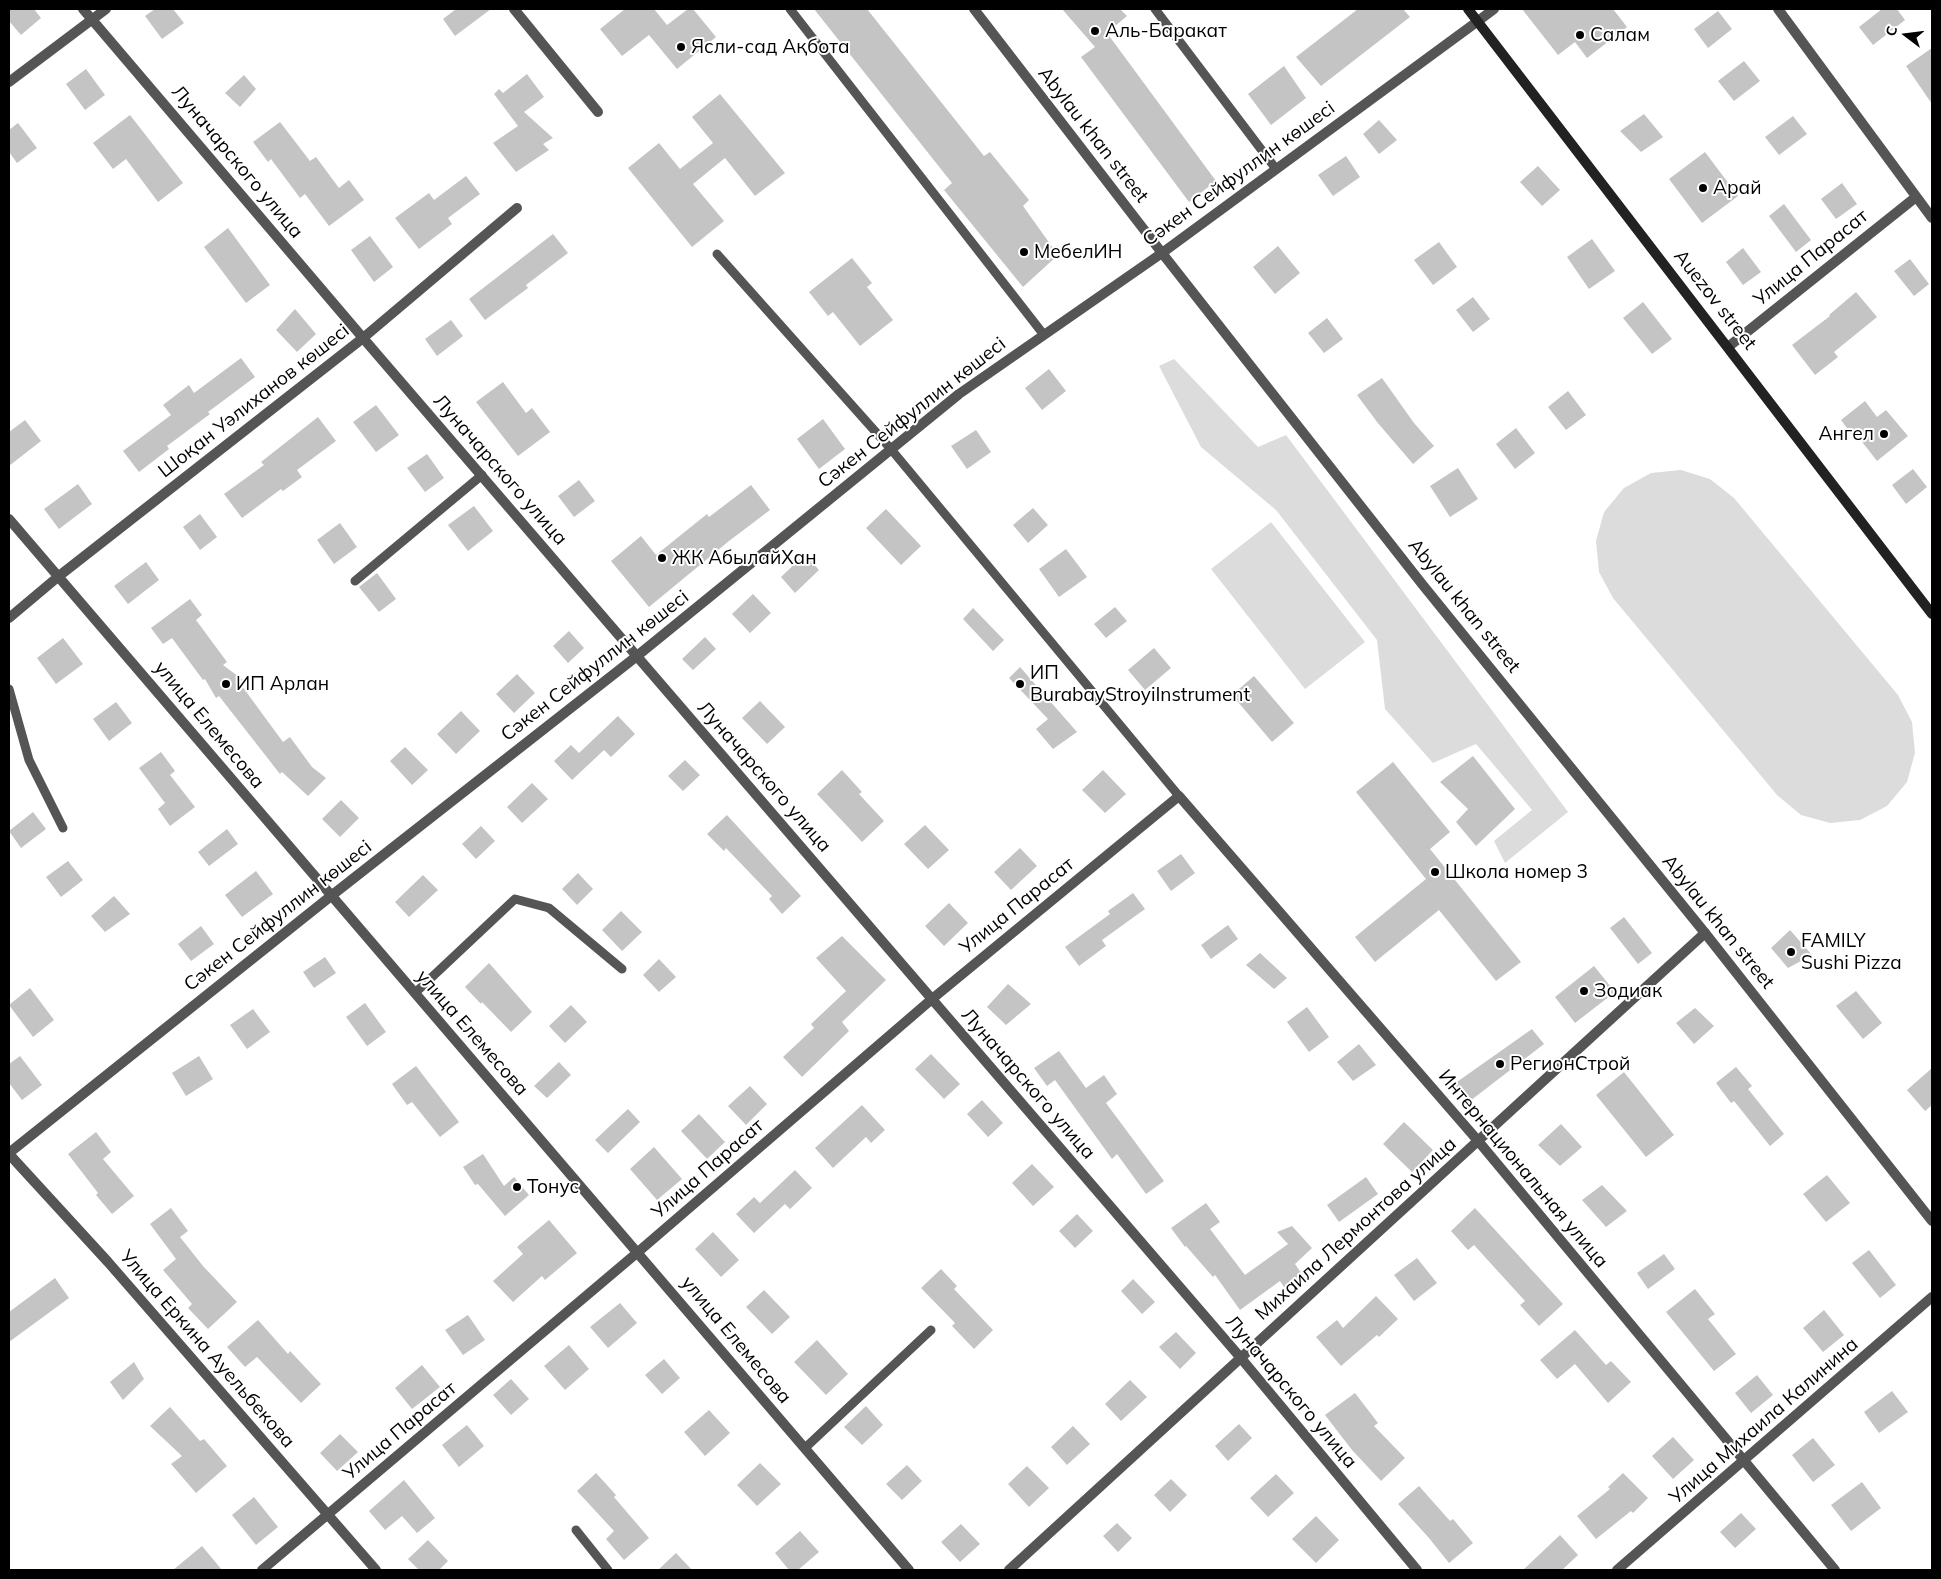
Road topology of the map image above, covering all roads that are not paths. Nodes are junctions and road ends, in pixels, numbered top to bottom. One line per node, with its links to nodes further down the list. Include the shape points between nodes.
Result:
1 (83, 9): 10 (street, Луначарского улица)
2 (106, 9): 10 (street)
3 (514, 9): 13 (street)
4 (790, 9): 20 (lane)
5 (974, 9): 18 (street, Abylau khan street)
6 (1155, 9): 14 (lane)
7 (1468, 9): 11 (main road, Auezov street)
8 (1494, 9): 11 (street, Сәкен Сейфуллин көшесі)
9 (1778, 9): 15 (street)
10 (92, 20): 12 (street); 21 (street, Луначарского улица)
11 (1478, 21): 14 (street, Сәкен Сейфуллин көшесі); 22 (main road, Auezov street)
12 (9, 82)
13 (598, 112)
14 (1276, 169): 18 (street, Сәкен Сейфуллин көшесі)
15 (1916, 197): 17 (street); 22 (street, Улица Парасат)
16 (517, 208): 21 (street, Шоқан Уәлиханов көшесі)
17 (1932, 218)
18 (1162, 253): 20 (street, Сәкен Сейфуллин көшесі); 35 (street, Abylau khan street, via 1422,584)
19 (717, 254): 23 (lane)
20 (1044, 335): 23 (street, Сәкен Сейфуллин көшесі, via 959,394)
21 (363, 338): 24 (street, Луначарского улица); 26 (street, Шоқан Уәлиханов көшесі)
22 (1728, 347): 28 (main road, Auezov street)
23 (890, 448): 30 (street, Сәкен Сейфуллин көшесі); 32 (lane)
24 (482, 475): 27 (lane); 30 (street, Луначарского улица)
25 (9, 519): 26 (street, улица Елемесова)
26 (59, 576): 29 (street, Шоқан Уәлиханов көшесі); 34 (street, улица Елемесова)
27 (355, 581)
28 (1932, 614)
29 (9, 618)
30 (637, 656): 34 (street, Сәкен Сейфуллин көшесі); 38 (street, Луначарского улица)
31 (9, 690): 33 (lane, via 29,760)
32 (1179, 796): 38 (street, Улица Парасат); 39 (street, Интернациональная улица)
33 (63, 828)
34 (331, 896): 37 (street, улица Елемесова); 40 (street, Сәкен Сейфуллин көшесі)
35 (1705, 933): 39 (street, Михаила Лермонтова улица); 41 (street, Abylau khan street)
36 (622, 969): 37 (lane, via 549,908 516,899)
37 (414, 993): 42 (street, улица Елемесова)
38 (932, 998): 42 (street, Улица Парасат); 45 (street, Луначарского улица)
39 (1479, 1142): 45 (street, Михаила Лермонтова улица); 47 (street, Интернациональная улица)
40 (9, 1154): 48 (street, Улица Еркина Ауельбекова)
41 (1932, 1221)
42 (638, 1252): 46 (street, улица Елемесова); 48 (street, Улица Парасат)
43 (1932, 1297): 47 (street, Улица Михаила Калинина)
44 (931, 1330): 46 (lane)
45 (1240, 1357): 54 (street, Михаила Лермонтова улица); 55 (street, Луначарского улица)
46 (805, 1448): 53 (street, улица Елемесова)
47 (1744, 1462): 56 (street, Улица Михаила Калинина); 57 (street, Интернациональная улица)
48 (329, 1514): 50 (street, Улица Парасат); 51 (street, Улица Еркина Ауельбекова)
49 (576, 1530): 52 (lane)
50 (262, 1570)
51 (376, 1570)
52 (608, 1570)
53 (909, 1570)
54 (1008, 1570)
55 (1416, 1570)
56 (1617, 1570)
57 (1834, 1570)

